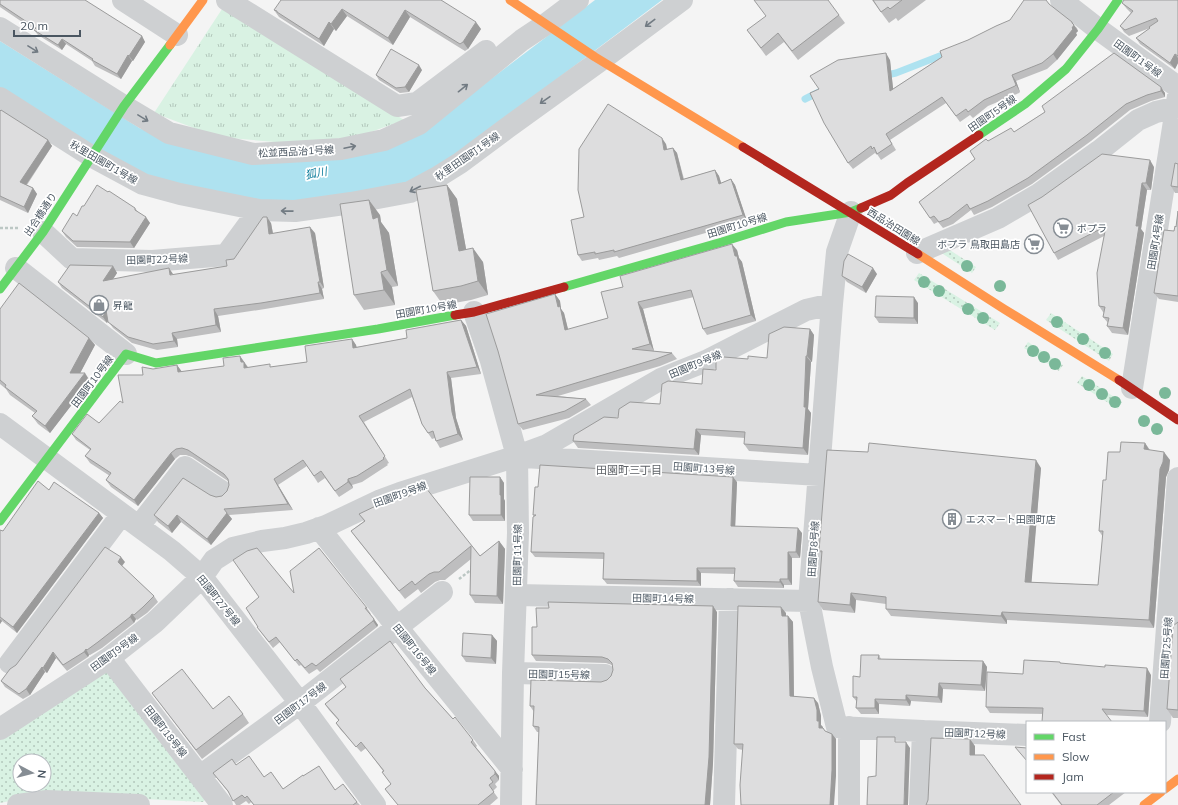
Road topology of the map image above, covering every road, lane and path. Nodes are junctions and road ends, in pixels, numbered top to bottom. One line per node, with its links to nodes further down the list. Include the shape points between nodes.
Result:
1 (123, 0): 12 (street)
2 (203, 0): 12 (main road)
3 (227, 0): 13 (street, via 397,106 416,103 503,39)
4 (510, 0): 9 (main road)
5 (578, 0): 9 (street, 松並西品治1号線)
6 (682, 0): 14 (street, 秋里田園町1号線, one-way to 14)
7 (1061, 0): 11 (street, 田園町1号線)
8 (1118, 0): 11 (main road, 田園町5号線)
9 (549, 26): 13 (street, 松並西品治1号線); 14 (main road, 西品治田園線)
10 (0, 28): 17 (street, 松並西品治1号線, one-way to 17)
11 (1098, 29): 16 (street, 田園町1号線); 20 (main road, 田園町5号線, via 1066,69 1024,104 891,195)
12 (177, 36): 17 (main road)
13 (522, 40): 17 (street, 松並西品治1号線, one-way to 13, via 169,133 253,154 341,149 384,140 420,124)
14 (598, 59): 19 (street, 秋里田園町1号線, one-way to 19, via 460,163 410,192 295,211); 20 (main road, 西品治田園線)
15 (0, 98): 18 (street, 秋里田園町1号線)
16 (1178, 99): 22 (street, via 1138,120 1039,194 998,218); 28 (street, 田園町4号線)
17 (122, 109): 18 (main road, 出合橋通り)
18 (93, 153): 19 (street, 秋里田園町1号線, via 143,184); 21 (main road, 出合橋通り)
19 (258, 210): 21 (street, 田園町22号線, via 226,255 152,261 72,260)
20 (851, 212): 22 (main road, 西品治田園線); 25 (street, 田園町8号線, via 837,252); 26 (main road, 田園町10号線, via 786,222)
21 (42, 232): 23 (main road, 出合橋通り)
22 (917, 253): 28 (main road, 西品治田園線)
23 (16, 268): 24 (main road, 出合橋通り); 27 (street)
24 (0, 290)
25 (832, 304): 31 (street, 田園町9号線, via 806,310 706,361 661,379 547,445); 33 (street, 田園町8号線)
26 (474, 312): 27 (main road, 田園町10号線, via 156,363); 31 (street, 田園町11号線, via 491,361)
27 (126, 354): 32 (main road, 田園町10号線)
28 (1132, 388): 29 (main road, 西品治田園線)
29 (1178, 420)
30 (0, 424): 32 (street, 田園町27号線)
31 (517, 456): 33 (street, 田園町13号線); 38 (street, 田園町9号線, via 381,500); 42 (street, 田園町11号線)
32 (47, 458): 36 (street, 田園町27号線); 37 (main road, 田園町10号線)
33 (818, 475): 44 (street, 田園町8号線)
34 (1178, 478): 52 (street, 田園町25号線)
35 (221, 491): 36 (street, via 185,467)
36 (130, 520): 40 (street, 田園町27号線); 47 (street)
37 (0, 521)
38 (319, 528): 40 (street, 田園町9号線, via 285,538 233,548 214,560); 45 (street, 田園町16号線)
39 (477, 565): 41 (path)
40 (202, 577): 46 (street, 田園町9号線, via 155,622); 50 (street, 田園町27号線)
41 (442, 592): 45 (street, 田園町17号線)
42 (517, 595): 43 (street, 田園町14号線); 48 (street, 田園町11号線)
43 (730, 599): 44 (street, 田園町14号線); 65 (street)
44 (809, 601): 53 (street, 田園町8号線, via 837,727)
45 (397, 627): 50 (street, 田園町17号線); 56 (street, 田園町16号線)
46 (109, 658): 51 (street, 田園町9号線); 57 (street, 田園町18号線)
47 (10, 663)
48 (513, 673): 49 (street, 田園町15号線); 56 (street, 田園町11号線)
49 (605, 675)
50 (300, 703): 57 (street, 田園町17号線); 63 (street, 田園町27号線)
51 (4, 721)
52 (1160, 721)
53 (849, 727): 54 (street, 田園町8号線); 66 (street)
54 (923, 731): 55 (street, 田園町12号線); 67 (street)
55 (1026, 735)
56 (512, 769): 64 (street, 田園町11号線)
57 (200, 776): 62 (street, 田園町18号線)
58 (1178, 779): 59 (main road)
59 (1166, 788)
60 (18, 805): 61 (street, via 47,801)
61 (139, 805)
62 (222, 805)
63 (375, 805)
64 (511, 805)
65 (724, 805)
66 (849, 805)
67 (920, 805)

